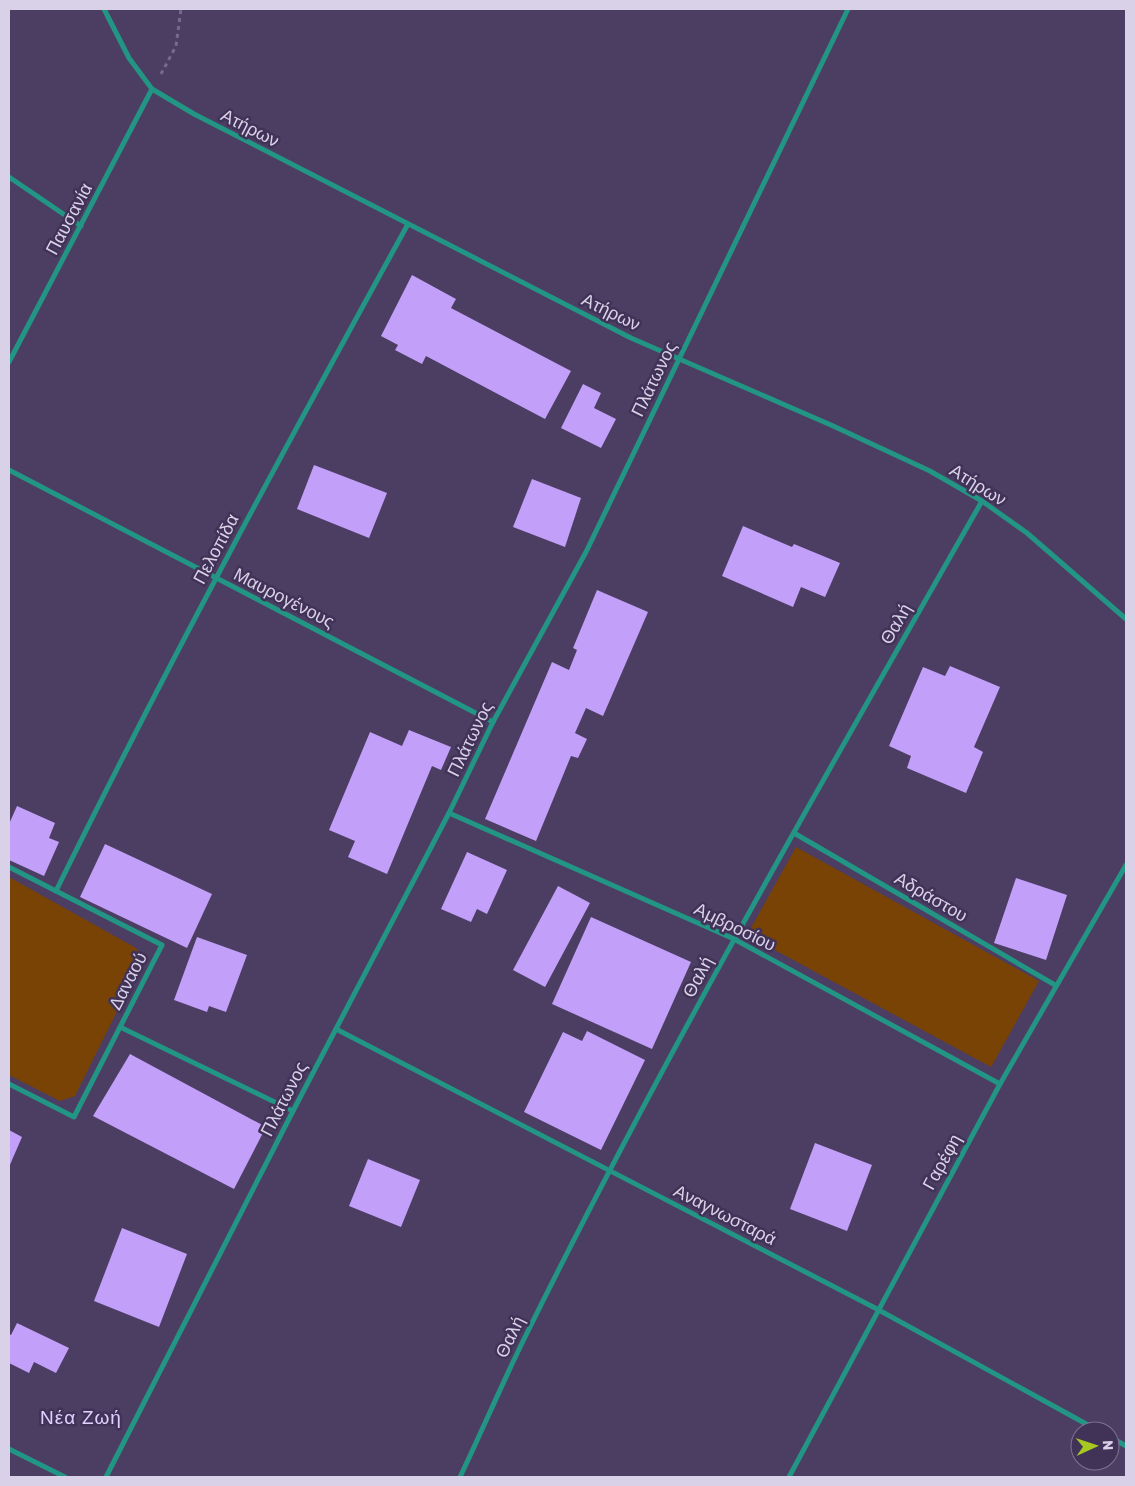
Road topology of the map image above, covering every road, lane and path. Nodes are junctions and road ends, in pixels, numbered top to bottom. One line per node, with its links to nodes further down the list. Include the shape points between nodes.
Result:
1 (104, 9): 4 (street, Ατήρων, via 129,58)
2 (181, 9): 4 (path, via 176,46)
3 (848, 9): 8 (street, Πλάτωνος)
4 (152, 89): 6 (street, Ατήρων, via 194,114); 7 (street, Παυσανία)
5 (9, 177): 7 (street)
6 (408, 224): 8 (street, Ατήρων, via 630,338); 12 (street, Πελοπίδα)
7 (81, 226): 9 (street, Παυσανία)
8 (679, 358): 11 (street, Ατήρων, via 921,467); 14 (street, Πλάτωνος, via 586,552)
9 (9, 362)
10 (9, 470): 12 (street, Μαυρογένους)
11 (982, 501): 13 (street, Ατήρων, via 1027,534); 16 (street, Θαλή)
12 (216, 578): 14 (street, Μαυρογένους); 19 (street, Πελοπίδα, via 120,759)
13 (1126, 619)
14 (493, 722): 15 (street, Πλάτωνος)
15 (449, 813): 20 (street, Αμβροσίου); 23 (street, Πλάτωνος)
16 (794, 833): 20 (street, Θαλή); 21 (street, Αδράστου)
17 (1126, 865): 21 (street, Γαρέφη)
18 (9, 867): 19 (street, Δαναού)
19 (56, 891): 22 (street, Δαναού, via 162,945)
20 (734, 939): 25 (street, Αμβροσίου); 27 (street, Θαλή)
21 (1056, 985): 25 (street, Γαρέφη)
22 (120, 1027): 24 (street, Δαναού, via 74,1117); 26 (street)
23 (336, 1029): 26 (street, Πλάτωνος); 27 (street, Αναγνωσταρά)
24 (9, 1084)
25 (1000, 1084): 28 (street, Γαρέφη)
26 (293, 1111): 32 (street, Πλάτωνος)
27 (610, 1171): 28 (street, Αναγνωσταρά); 33 (street, Θαλή, via 527,1332)
28 (877, 1309): 29 (street, Αναγνωσταρά); 34 (street, Γαρέφη)
29 (1081, 1421)
30 (9, 1449): 31 (street)
31 (66, 1477)
32 (106, 1477)
33 (460, 1477)
34 (789, 1477)

